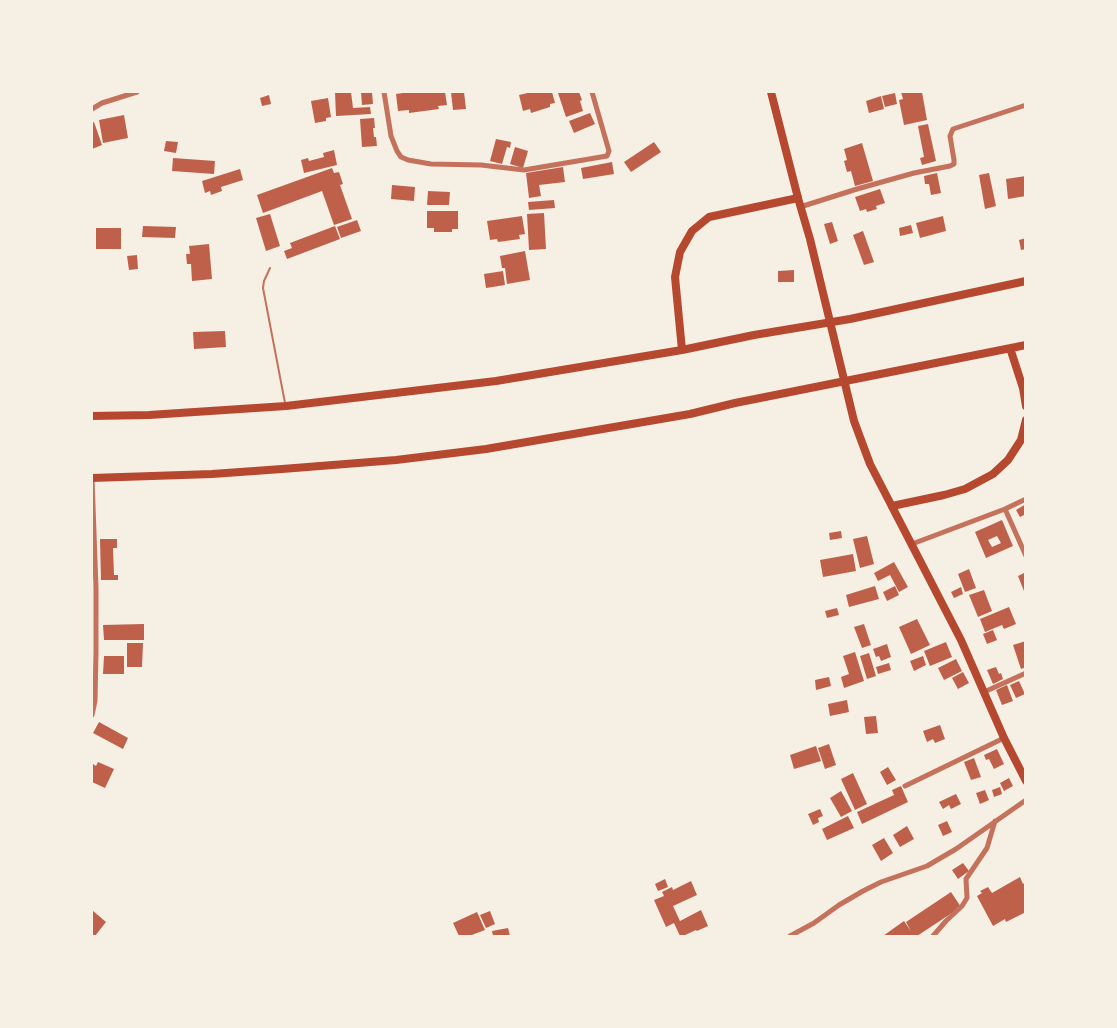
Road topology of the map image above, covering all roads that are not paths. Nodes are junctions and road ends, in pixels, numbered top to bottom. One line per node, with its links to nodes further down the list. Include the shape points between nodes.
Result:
1 (137, 92): 6 (street)
2 (384, 92): 3 (street, via 391,136 401,157 431,164 524,170 607,156 609,151)
3 (592, 92)
4 (771, 92): 7 (main road)
5 (1026, 105): 7 (street, via 953,129 950,136 954,164 950,166)
6 (92, 109)
7 (799, 202): 12 (highway, via 709,217 692,231 680,252 675,277); 19 (main road, via 854,421 870,465)
8 (270, 268): 13 (lane, via 263,288)
9 (1026, 281): 12 (highway)
10 (1026, 345): 11 (highway)
11 (1010, 348): 14 (highway); 17 (highway, via 668,418 443,455 212,474)
12 (682, 350): 13 (highway, via 496,381)
13 (286, 406): 15 (highway)
14 (1026, 406)
15 (92, 416)
16 (1026, 420): 19 (highway, via 1021,440 993,474 966,489)
17 (92, 478): 26 (street, via 96,652)
18 (1026, 499): 20 (street)
19 (892, 506): 22 (main road)
20 (1005, 509): 21 (street); 22 (street)
21 (1022, 540): 23 (street)
22 (912, 544): 25 (main road)
23 (1026, 556)
24 (1026, 673): 25 (street)
25 (984, 692): 27 (main road)
26 (92, 715)
27 (1004, 738): 28 (main road); 29 (street)
28 (1026, 781)
29 (905, 786)
30 (1026, 800): 31 (street)
31 (995, 821): 32 (street, via 927,866 863,891); 33 (street, via 987,848 966,879 967,898)
32 (790, 936)
33 (933, 936)

